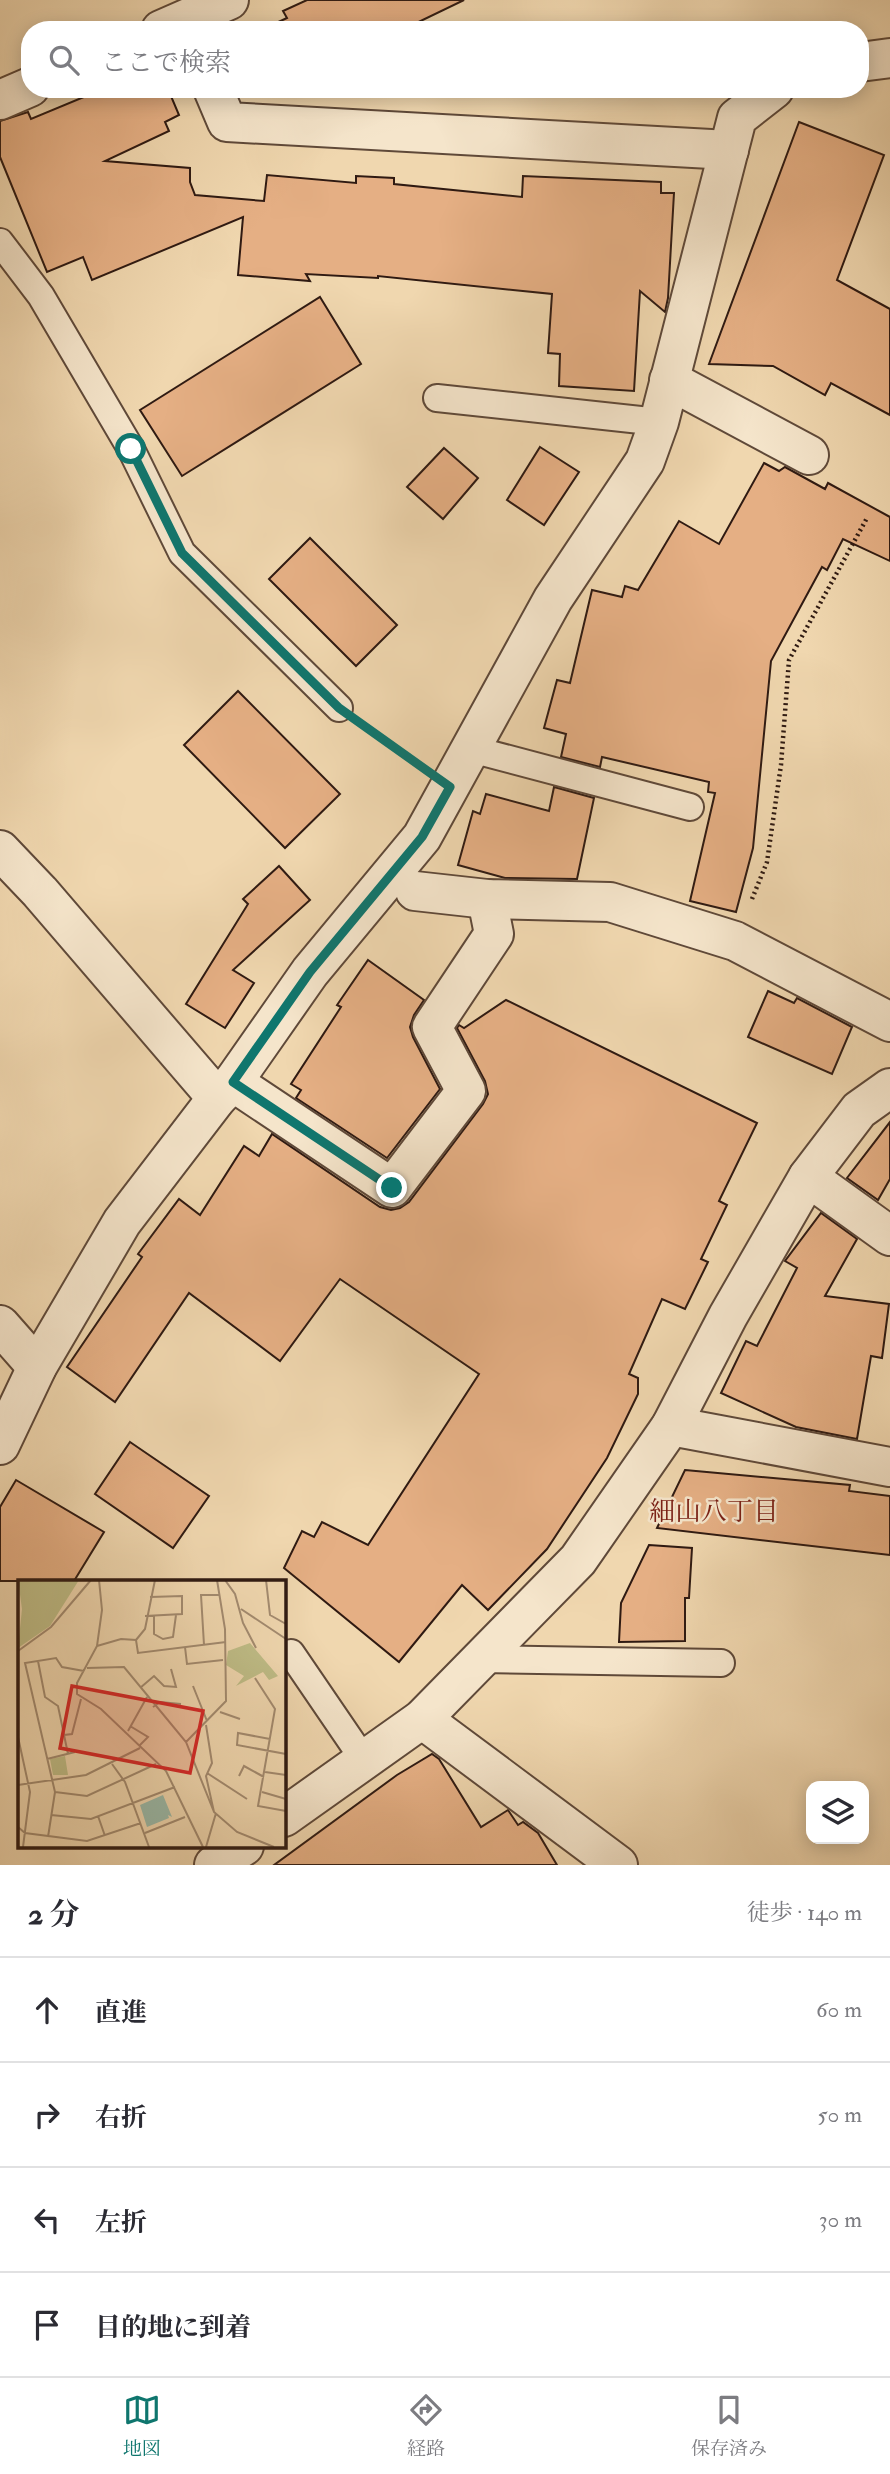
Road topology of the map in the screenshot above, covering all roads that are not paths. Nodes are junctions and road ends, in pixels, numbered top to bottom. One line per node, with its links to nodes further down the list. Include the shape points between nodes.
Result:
1 (229, 0): 2 (street)
2 (189, 21)
3 (890, 58): 4 (street)
4 (869, 61)
5 (21, 91): 8 (street)
6 (216, 98): 9 (street, via 227,122)
7 (763, 98): 9 (street, via 737,118)
8 (0, 100)
9 (729, 150): 11 (street)
10 (0, 242): 15 (lane, via 41,296 131,449 182,553)
11 (669, 380): 13 (street); 14 (street)
12 (437, 398): 13 (lane)
13 (659, 422): 16 (street, via 645,461 553,599)
14 (809, 454)
15 (339, 708)
16 (471, 749): 17 (lane); 23 (street, via 422,837 310,972)
17 (690, 807)
18 (0, 850): 23 (street)
19 (415, 891): 20 (street)
20 (487, 899): 21 (street, via 610,902 735,941); 23 (street, via 494,934 432,1027 466,1091 392,1188)
21 (890, 1022)
22 (890, 1088): 24 (street, via 859,1110)
23 (225, 1090): 27 (street, via 122,1222)
24 (808, 1177): 25 (street); 28 (street)
25 (890, 1236)
26 (0, 1325): 27 (street)
27 (37, 1367): 29 (street)
28 (671, 1426): 30 (street); 32 (street, via 578,1560)
29 (0, 1445)
30 (890, 1467)
31 (291, 1653): 35 (lane)
32 (481, 1659): 33 (lane); 34 (street)
33 (721, 1664)
34 (422, 1719): 35 (street); 39 (street)
35 (364, 1760): 36 (street)
36 (285, 1817)
37 (241, 1848): 38 (street)
38 (214, 1865)
39 (618, 1865)

